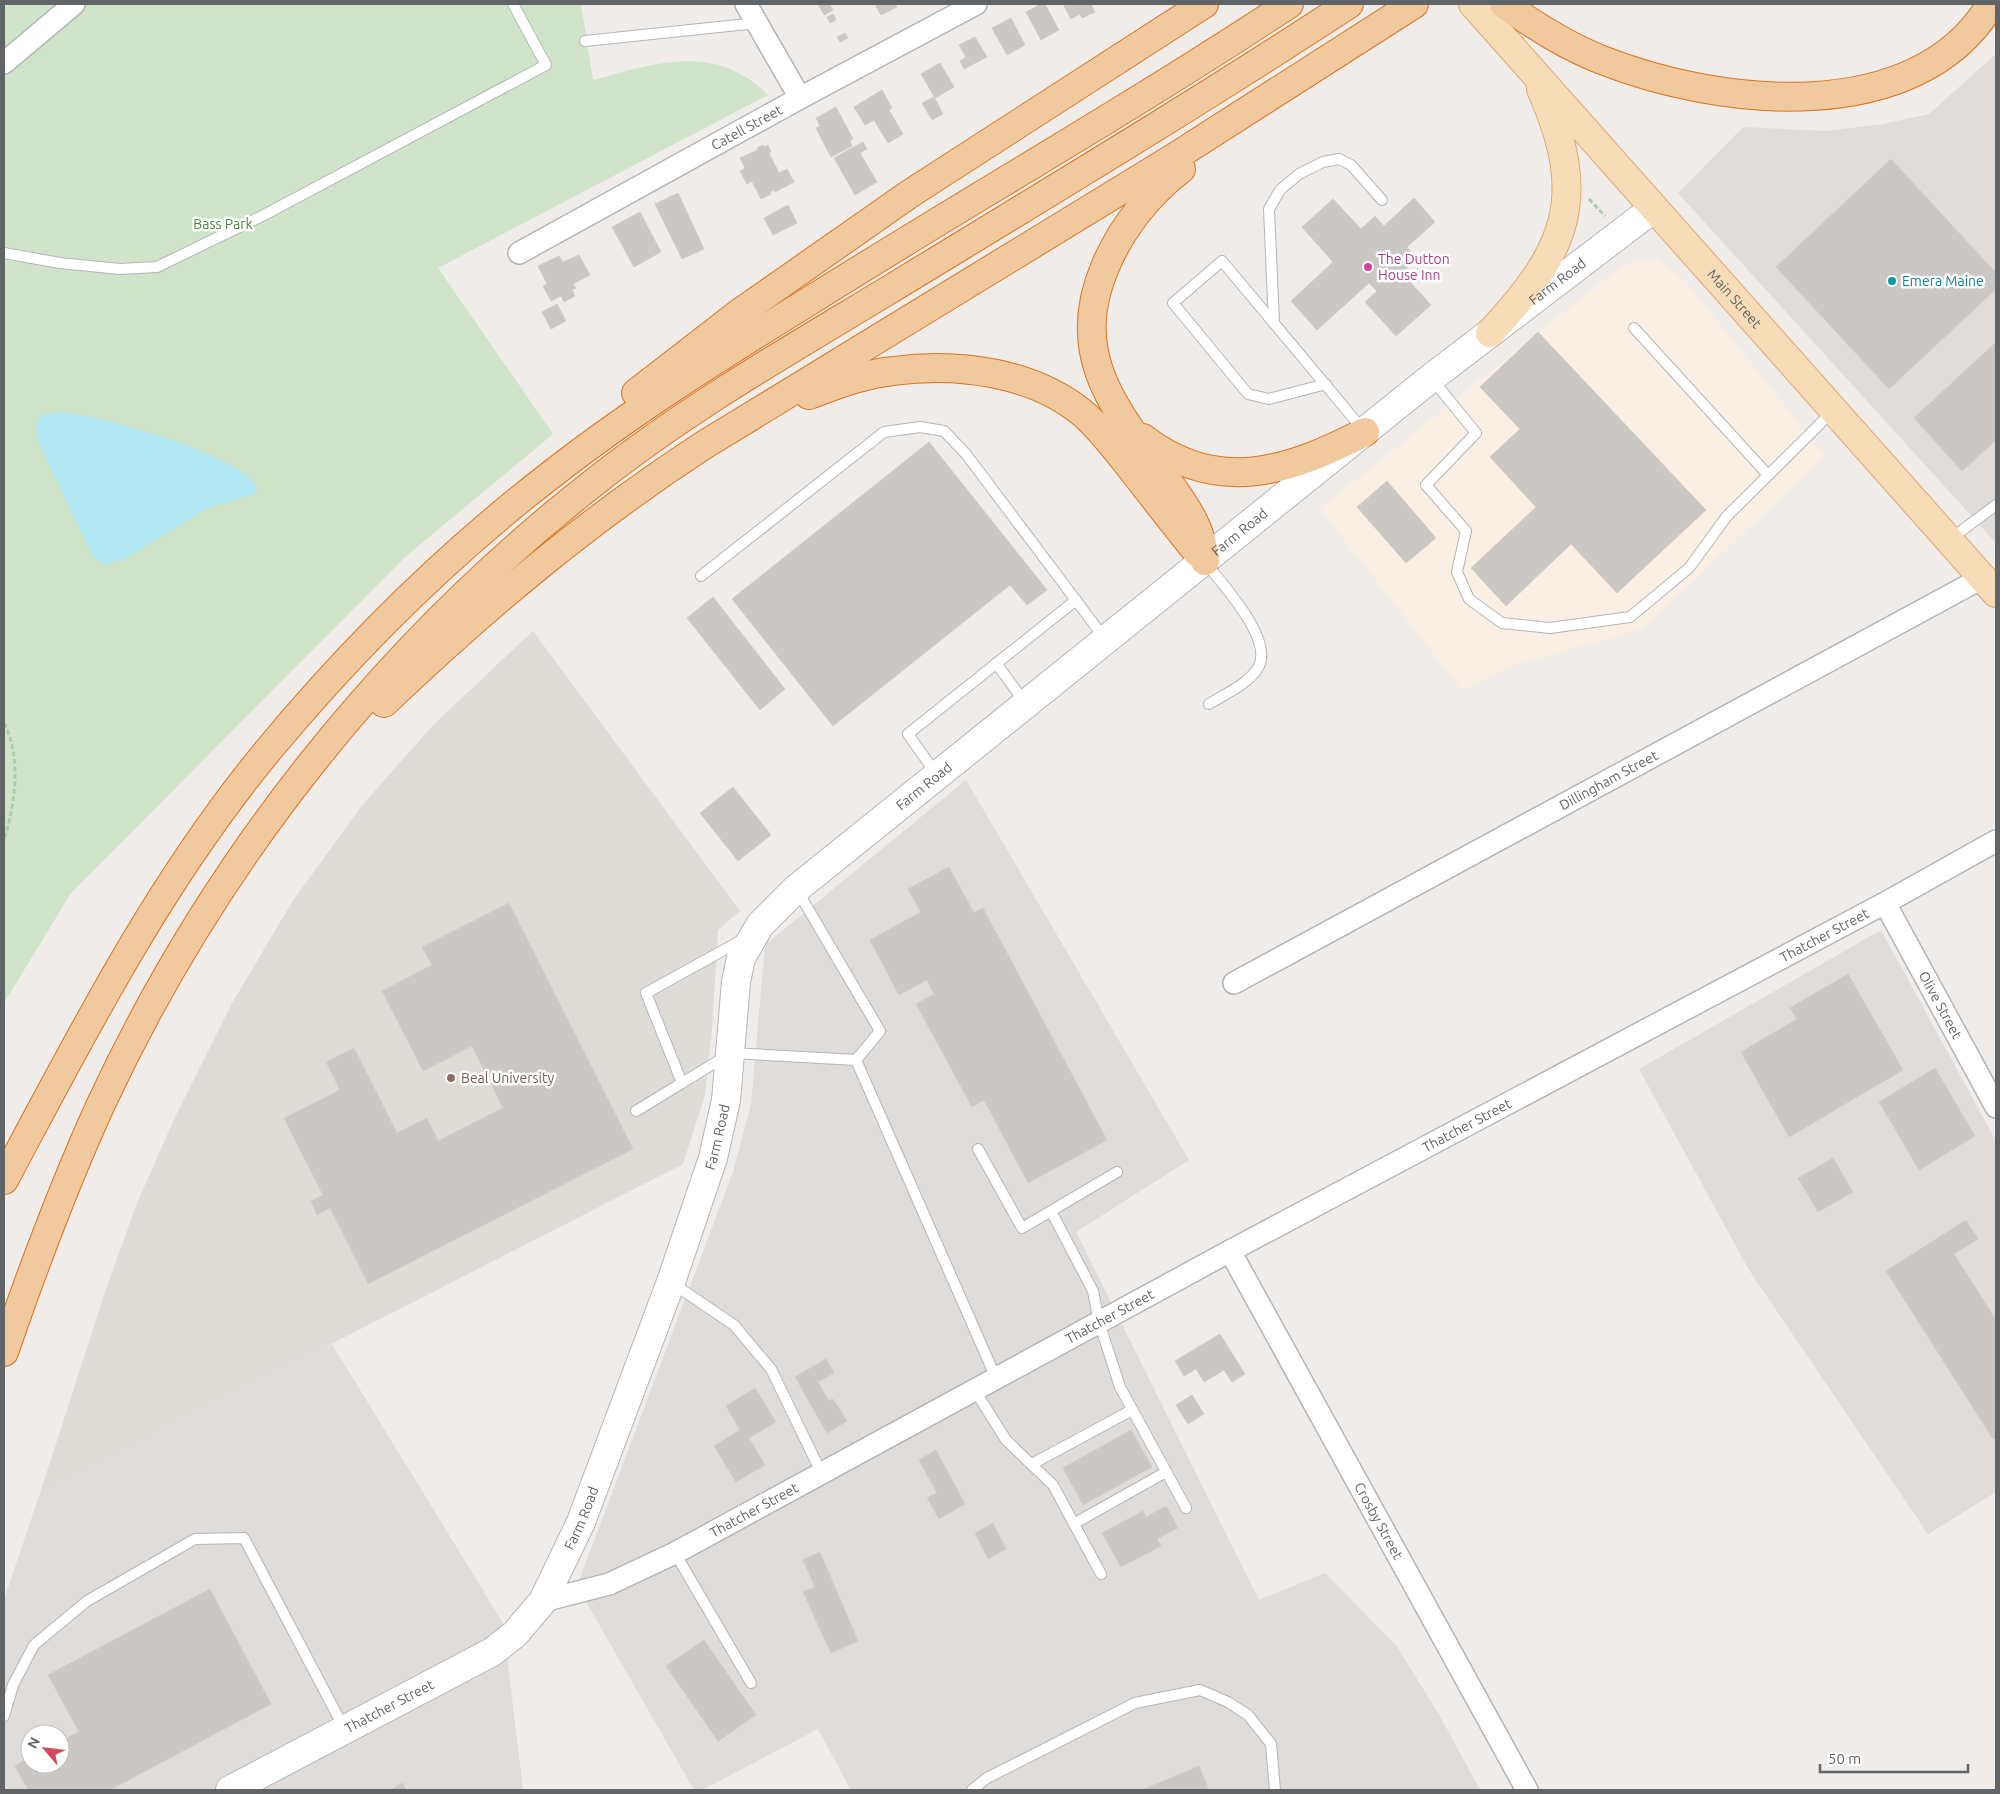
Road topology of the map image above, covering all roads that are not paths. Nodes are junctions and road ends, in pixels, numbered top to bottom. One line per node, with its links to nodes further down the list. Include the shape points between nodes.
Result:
1 (74, 4): 16 (street)
2 (513, 4): 23 (lane, via 546,65 264,215 157,267 120,269)
3 (746, 4): 13 (street)
4 (976, 4): 19 (street, Catell Street)
5 (1204, 4): 37 (highway, via 926,183 723,325 531,479)
6 (1283, 4): 14 (highway)
7 (1289, 4): 14 (highway)
8 (1350, 4): 46 (highway, via 1150,131 763,367 677,422 594,482 487,574 390,672 320,753)
9 (1473, 4): 17 (main road, Main Street)
10 (1504, 4): 11 (highway, via 1534,26 1568,44 1636,72 1699,87 1796,96 1855,91 1890,82 1924,68 1964,40)
11 (1991, 4)
12 (1411, 6): 18 (highway)
13 (757, 23): 15 (lane); 19 (street)
14 (1251, 29): 37 (highway, via 644,406 542,481)
15 (585, 41)
16 (4, 63)
17 (1533, 71): 21 (main road, Main Street); 26 (main road, via 1560,145 1568,184 1567,206 1551,253 1523,294)
18 (1308, 74): 30 (highway, via 1162,184 1136,214 1114,249 1096,292 1092,333 1102,380); 32 (highway)
19 (800, 98): 22 (street, Catell Street)
20 (1382, 200): 24 (lane, via 1352,165 1339,158 1299,174 1280,190 1269,209)
21 (1654, 208): 26 (street, Farm Road); 29 (main road, Main Street)
22 (518, 253)
23 (4, 254)
24 (1274, 323): 28 (lane); 28 (lane, via 1222,261 1173,303 1248,394 1269,399)
25 (1634, 328): 33 (lane)
26 (1490, 333): 27 (street, Farm Road)
27 (1431, 378): 31 (street, Farm Road); 33 (lane, via 1476,433 1426,485 1466,531 1457,572 1469,599 1502,623 1550,628 1630,617 1689,568 1727,516)
28 (1326, 384): 31 (lane)
29 (1834, 410): 33 (lane); 35 (main road, Main Street)
30 (1120, 416): 31 (highway, via 1138,434 1172,456 1208,470 1232,474 1288,465); 36 (highway, via 1188,509 1200,534)
31 (1365, 432): 36 (street, Farm Road)
32 (704, 445): 36 (highway, via 795,401 870,375 930,368 1003,376 1044,390 1087,418); 46 (highway, via 602,514 494,601 379,707)
33 (1768, 476)
34 (1996, 505): 35 (lane)
35 (1949, 540): 39 (main road, Main Street)
36 (1205, 562): 41 (street, Farm Road); 43 (lane, via 1249,621 1261,644 1262,655 1259,667 1249,678)
37 (440, 569): 55 (highway, via 338,670 267,751 223,809 124,958)
38 (701, 576): 40 (lane, via 884,432 920,427 944,431 966,454)
39 (1989, 586): 51 (street, Dillingham Street)
40 (1076, 600): 41 (lane); 42 (lane)
41 (1106, 640): 44 (street, Farm Road)
42 (996, 663): 44 (lane); 45 (lane, via 908,734)
43 (1209, 704)
44 (1026, 705): 45 (street, Farm Road)
45 (938, 776): 48 (street, Farm Road)
46 (258, 836): 66 (highway, via 180,955 120,1065 72,1170)
47 (1996, 841): 49 (street, Thatcher Street)
48 (796, 889): 50 (street, Farm Road); 53 (lane, via 880,1031)
49 (1885, 903): 56 (street, Olive Street); 63 (street, Thatcher Street)
50 (752, 935): 52 (street, Farm Road, via 738,969); 54 (lane, via 646,993)
51 (1234, 983)
52 (731, 1053): 53 (lane); 54 (lane); 64 (street, Farm Road, via 719,1138)
53 (856, 1060): 67 (lane)
54 (682, 1083): 57 (lane)
55 (56, 1084): 60 (highway); 61 (highway)
56 (1996, 1107)
57 (636, 1111)
58 (978, 1149): 62 (lane, via 1022,1228)
59 (1117, 1172): 62 (lane)
60 (4, 1180)
61 (4, 1201)
62 (1051, 1211): 65 (lane, via 1093,1291)
63 (1230, 1251): 65 (street, Thatcher Street); 84 (street, Crosby Street)
64 (671, 1282): 71 (lane, via 734,1325 771,1370); 77 (street, Farm Road, via 581,1522)
65 (1099, 1322): 67 (street, Thatcher Street); 69 (lane, via 1115,1376)
66 (4, 1352)
67 (996, 1378): 68 (street, Thatcher Street)
68 (974, 1389): 70 (lane, via 1006,1440); 71 (street, Thatcher Street)
69 (1132, 1410): 70 (lane); 72 (lane)
70 (1032, 1464): 74 (lane, via 1054,1485)
71 (821, 1472): 75 (street, Thatcher Street)
72 (1166, 1472): 73 (lane); 74 (lane)
73 (1186, 1508)
74 (1075, 1523): 76 (lane)
75 (675, 1553): 77 (street, Thatcher Street, via 609,1584); 78 (lane)
76 (1102, 1574)
77 (543, 1601): 80 (street, Thatcher Street, via 515,1634 492,1652)
78 (751, 1683)
79 (4, 1716): 80 (lane, via 13,1685 34,1646 88,1601 195,1539 244,1538)
80 (346, 1731): 81 (street, Thatcher Street)
81 (230, 1790)
82 (972, 1790): 83 (lane, via 987,1778 1135,1703 1200,1690 1228,1702 1248,1716 1271,1744)
83 (1275, 1790)
84 (1527, 1790)

